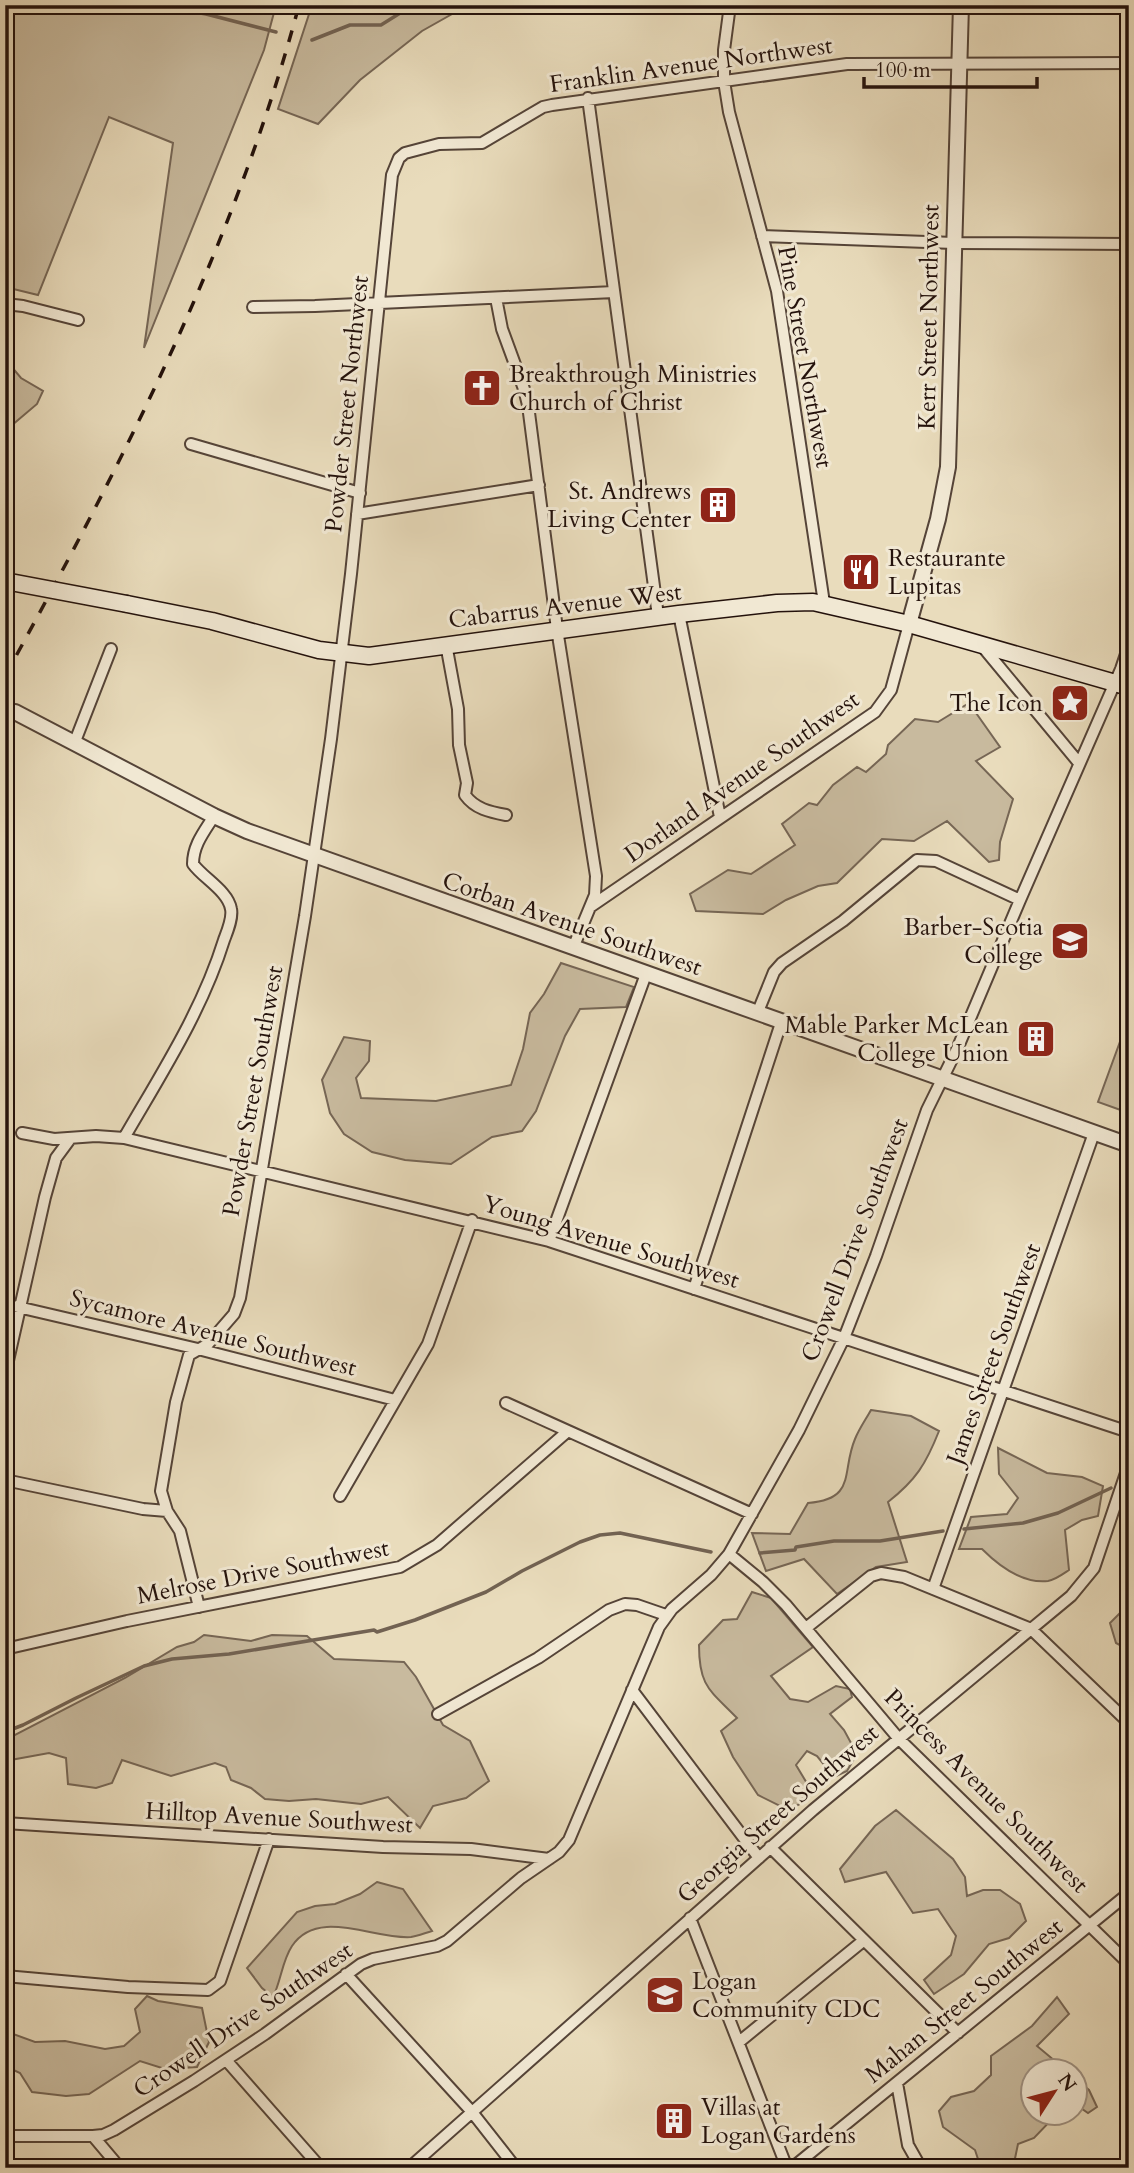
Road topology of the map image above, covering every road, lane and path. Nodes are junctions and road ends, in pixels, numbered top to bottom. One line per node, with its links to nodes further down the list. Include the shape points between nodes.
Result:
1 (730, 5): 5 (street, Pine Street Northwest)
2 (961, 5): 3 (street, Kerr Street Northwest)
3 (958, 63): 4 (street, Franklin Avenue Northwest); 5 (street, Franklin Avenue Northwest, via 847,64); 9 (street, Kerr Street Northwest)
4 (1129, 63)
5 (724, 80): 6 (street, Franklin Avenue Northwest); 8 (street, Pine Street Northwest)
6 (589, 98): 7 (street, Franklin Avenue Northwest, via 543,107 482,143 439,144); 11 (street)
7 (399, 158): 13 (street, Powder Street Northwest, via 391,175)
8 (762, 236): 9 (street); 22 (street, Pine Street Northwest, via 777,291)
9 (954, 243): 10 (street); 25 (street, Kerr Street Northwest, via 948,467)
10 (1129, 244)
11 (614, 292): 12 (street); 24 (street)
12 (496, 298): 13 (street); 18 (street, via 524,388)
13 (379, 303): 15 (street); 19 (street, Powder Street Northwest)
14 (5, 304): 16 (street)
15 (253, 307)
16 (78, 320)
17 (191, 444): 19 (street)
18 (539, 485): 20 (street); 26 (street)
19 (359, 493): 20 (street, Powder Street Northwest)
20 (357, 514): 31 (street, Powder Street Northwest)
21 (5, 581): 31 (main road, Cabarrus Avenue West, bridge, via 212,621)
22 (824, 603): 23 (main road, Cabarrus Avenue West, via 777,603); 25 (main road, Cabarrus Avenue West)
23 (678, 614): 24 (main road, Cabarrus Avenue West); 38 (street)
24 (658, 617): 26 (main road, Cabarrus Avenue West)
25 (909, 624): 29 (main road, Cabarrus Avenue West); 38 (street, Dorland Avenue Southwest, via 896,677 887,698 870,717)
26 (557, 629): 27 (main road, Cabarrus Avenue West); 41 (street, via 596,876)
27 (446, 645): 31 (main road, Cabarrus Avenue West, via 369,656); 36 (street, via 466,795 472,804)
28 (1129, 645): 32 (street, Crowell Drive Southwest)
29 (982, 646): 32 (main road, Cabarrus Avenue West); 35 (street)
30 (111, 649): 34 (street)
31 (342, 655): 39 (street, Powder Street Southwest)
32 (1122, 685): 35 (street, Crowell Drive Southwest)
33 (15, 712): 34 (street, Corban Avenue Southwest)
34 (74, 744): 37 (street, Corban Avenue Southwest)
35 (1079, 763): 40 (street, Crowell Drive Southwest)
36 (506, 815)
37 (214, 817): 39 (street, Corban Avenue Southwest); 50 (street, via 198,841 193,864 232,909 228,929 196,1011)
38 (720, 817): 41 (street, Dorland Avenue Southwest)
39 (314, 856): 42 (street, Corban Avenue Southwest); 52 (street, Powder Street Southwest)
40 (1020, 900): 44 (street, via 936,861 917,860 843,921 782,963); 46 (street, Crowell Drive Southwest)
41 (590, 907): 42 (street)
42 (573, 948): 43 (street, Corban Avenue Southwest)
43 (646, 974): 44 (street, Corban Avenue Southwest); 54 (street)
44 (757, 1014): 45 (street, Corban Avenue Southwest)
45 (781, 1023): 46 (street, Corban Avenue Southwest); 55 (street)
46 (943, 1080): 48 (street, Corban Avenue Southwest); 58 (street, Crowell Drive Southwest, via 927,1110)
47 (22, 1133): 49 (street, Young Avenue Southwest)
48 (1094, 1133): 51 (street, Corban Avenue Southwest); 61 (street, James Street Southwest)
49 (71, 1139): 50 (street, Young Avenue Southwest); 57 (street, via 56,1158)
50 (124, 1139): 52 (street, Young Avenue Southwest)
51 (1129, 1145)
52 (260, 1170): 53 (street, Young Avenue Southwest); 59 (street, Powder Street Southwest, via 237,1306 208,1344)
53 (472, 1220): 54 (street, Young Avenue Southwest); 62 (street, via 436,1324)
54 (549, 1241): 55 (street, Young Avenue Southwest)
55 (694, 1289): 58 (street, Young Avenue Southwest)
56 (5, 1304): 57 (street, Sycamore Avenue Southwest)
57 (20, 1307): 59 (street, Sycamore Avenue Southwest); 60 (street)
58 (844, 1338): 61 (street, Young Avenue Southwest); 70 (street, Crowell Drive Southwest)
59 (198, 1349): 62 (street, Sycamore Avenue Southwest); 69 (street, Powder Street Southwest, via 189,1355 176,1402 161,1491)
60 (5, 1374)
61 (1004, 1391): 65 (street, Young Avenue Southwest); 72 (street, James Street Southwest)
62 (395, 1400): 68 (street)
63 (506, 1403): 64 (street)
64 (568, 1431): 70 (street); 73 (street, Melrose Drive Southwest, via 409,1564)
65 (1129, 1432)
66 (1129, 1464): 76 (street, Georgia Street Southwest, via 1094,1568 1071,1596)
67 (5, 1480): 69 (street)
68 (341, 1496)
69 (167, 1511): 73 (street, via 180,1531)
70 (752, 1514): 71 (street, Crowell Drive Southwest)
71 (729, 1554): 74 (street, Crowell Drive Southwest); 75 (street, Princess Avenue Southwest)
72 (933, 1589): 75 (street, via 893,1574 871,1576); 76 (street)
73 (199, 1607): 77 (street, Melrose Drive Southwest)
74 (666, 1615): 78 (street, Crowell Drive Southwest); 79 (street, via 637,1605 610,1610 538,1658)
75 (806, 1628): 81 (street, Princess Avenue Southwest)
76 (1031, 1629): 80 (street); 81 (street, Georgia Street Southwest)
77 (5, 1649)
78 (632, 1690): 85 (street, Crowell Drive Southwest, via 569,1840); 86 (street)
79 (438, 1714)
80 (1129, 1723)
81 (899, 1739): 84 (street, Georgia Street Southwest); 89 (street, Princess Avenue Southwest)
82 (5, 1823): 83 (street, Hilltop Avenue Southwest)
83 (269, 1839): 85 (street, Hilltop Avenue Southwest, via 471,1849); 93 (street, via 215,1987 128,1987)
84 (771, 1847): 86 (street, Georgia Street Southwest); 90 (street)
85 (549, 1858): 92 (street, Crowell Drive Southwest, via 447,1941 373,1959)
86 (759, 1858): 88 (street, Georgia Street Southwest)
87 (1129, 1893): 89 (street, Mahan Street Southwest)
88 (690, 1918): 95 (street); 98 (street, Georgia Street Southwest)
89 (1089, 1926): 91 (street, Princess Avenue Southwest); 94 (street, Mahan Street Southwest)
90 (863, 1941): 94 (street); 95 (street)
91 (1129, 1965)
92 (346, 1974): 96 (street, Crowell Drive Southwest); 98 (street)
93 (5, 1976)
94 (958, 2033): 97 (street, Mahan Street Southwest)
95 (739, 2042): 105 (street)
96 (226, 2060): 100 (street, Crowell Drive Southwest, via 114,2130); 102 (street)
97 (897, 2082): 105 (street, Mahan Street Southwest); 106 (street, via 908,2145)
98 (472, 2112): 103 (street, Georgia Street Southwest); 104 (street)
99 (5, 2136): 100 (street, Crowell Drive Southwest)
100 (93, 2136): 101 (street)
101 (120, 2168)
102 (321, 2168)
103 (410, 2168)
104 (516, 2168)
105 (789, 2168)
106 (921, 2168)

